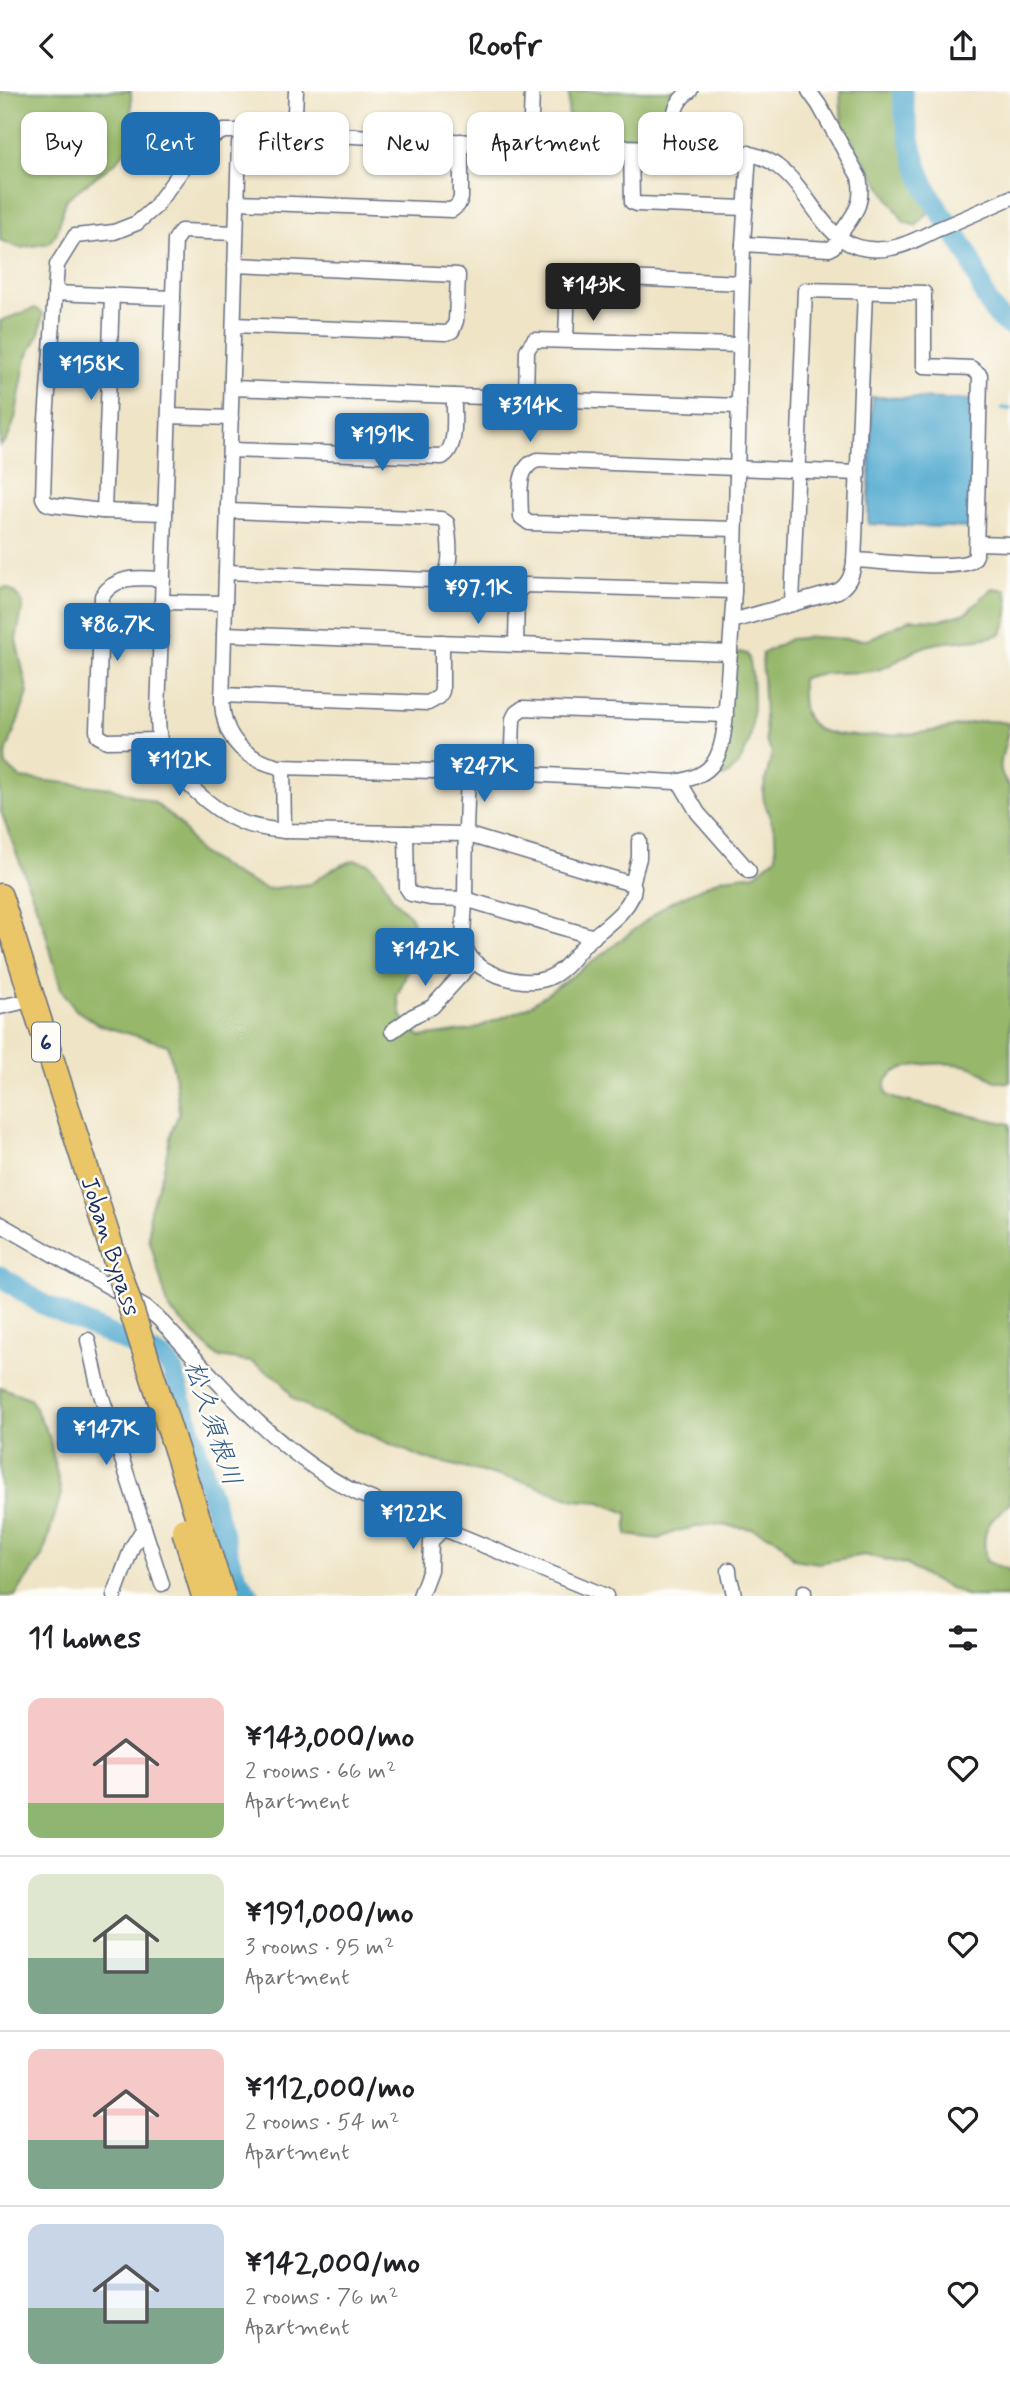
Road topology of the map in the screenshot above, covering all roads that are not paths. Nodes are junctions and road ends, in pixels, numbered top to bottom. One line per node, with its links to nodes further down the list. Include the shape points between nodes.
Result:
1 (296, 91): 5 (street)
2 (532, 91): 6 (street)
3 (690, 91): 7 (street)
4 (809, 91): 22 (street, via 862,189 860,203)
5 (295, 112)
6 (531, 112)
7 (674, 112)
8 (234, 131): 27 (street, via 203,141 146,217 127,229 75,236 57,265)
9 (349, 136): 10 (street)
10 (461, 141): 11 (street); 19 (street, via 461,198 452,210)
11 (467, 141)
12 (624, 148): 13 (street)
13 (631, 148): 14 (street); 20 (street, via 632,202)
14 (638, 148)
15 (743, 152): 16 (street)
16 (749, 153): 20 (street); 22 (street, via 778,166)
17 (238, 175): 19 (street)
18 (1010, 198): 22 (street, via 895,247 871,250)
19 (237, 202): 21 (street)
20 (745, 208): 23 (street)
21 (236, 233): 24 (street); 29 (street, via 177,234)
22 (836, 242): 23 (street, via 830,249)
23 (743, 244): 25 (street)
24 (235, 265): 30 (street); 30 (street, via 458,275 456,321 446,334)
25 (742, 282): 31 (street, via 578,276 568,282); 32 (street)
26 (865, 292): 41 (street, via 805,290); 42 (street); 47 (street, via 924,293 924,366 971,368 981,375)
27 (55, 293): 28 (street); 43 (street, via 43,498 52,505)
28 (112, 295): 29 (street); 43 (street)
29 (173, 298): 37 (street)
30 (234, 325): 33 (street)
31 (566, 339): 32 (street); 35 (street, via 531,343)
32 (740, 345): 36 (street)
33 (232, 388): 34 (street); 38 (street)
34 (454, 396): 35 (street); 39 (street, via 452,443 442,457)
35 (526, 398): 36 (street)
36 (739, 406): 40 (street)
37 (169, 416): 38 (street); 45 (street)
38 (231, 418): 39 (street)
39 (230, 450): 44 (street)
40 (737, 468): 41 (street); 46 (street); 46 (street, via 538,460 522,473 521,517 529,523)
41 (798, 471): 42 (street); 55 (street)
42 (858, 473): 49 (street)
43 (104, 511): 45 (street)
44 (228, 511): 50 (street); 50 (street, via 441,519 449,530 447,570 431,580)
45 (165, 513): 51 (street)
46 (735, 529): 52 (street)
47 (977, 543): 48 (street); 49 (street, via 974,559 958,564)
48 (1010, 544)
49 (855, 560): 55 (street, via 846,585 838,591)
50 (226, 572): 54 (street)
51 (163, 579): 53 (street); 63 (street, via 124,578 102,596 97,730 107,741)
52 (734, 591): 56 (street); 59 (street, via 525,585 517,593)
53 (162, 602): 54 (street); 63 (street)
54 (225, 603): 57 (street)
55 (792, 604): 56 (street)
56 (732, 621): 60 (street)
57 (224, 634): 58 (street); 61 (street)
58 (442, 642): 59 (street); 61 (street, via 442,691 428,703)
59 (516, 645): 60 (street)
60 (730, 653): 62 (street)
61 (222, 695): 64 (street, via 225,722 237,745 262,763)
62 (726, 715): 66 (street, via 523,708 513,719); 67 (street, via 723,744 714,764)
63 (160, 740): 68 (street, via 179,773 227,815 258,828)
64 (283, 767): 65 (street); 68 (street)
65 (468, 772): 66 (street); 70 (street)
66 (511, 773): 67 (street)
67 (680, 781): 72 (street, via 698,813)
68 (284, 831): 69 (street)
69 (406, 834): 70 (street); 75 (street, via 411,894)
70 (465, 834): 73 (street); 75 (street)
71 (639, 841): 73 (street)
72 (749, 871)
73 (632, 884): 76 (street, via 634,894)
74 (0, 896): 81 (highway, Joban Bypass / 6)
75 (465, 899): 76 (street); 78 (street, via 465,941)
76 (594, 937): 78 (street, via 563,970 539,980 522,981)
77 (0, 945): 79 (highway, Joban Bypass / 6)
78 (473, 962): 80 (street, via 432,1007)
79 (9, 1005): 81 (highway, Joban Bypass / 6)
80 (391, 1031)
81 (85, 1190): 89 (highway, Joban Bypass / 6, bridge); 90 (highway, Joban Bypass / 6, bridge)
82 (0, 1224): 85 (street, via 146,1308 273,1436 309,1466 357,1493)
83 (88, 1340): 84 (street)
84 (144, 1528): 87 (street); 88 (street)
85 (443, 1529): 91 (street, via 431,1541 430,1570); 92 (street)
86 (729, 1570): 93 (street)
87 (162, 1584)
88 (114, 1596)
89 (204, 1596)
90 (223, 1596)
91 (420, 1596)
92 (606, 1596)
93 (734, 1596)

